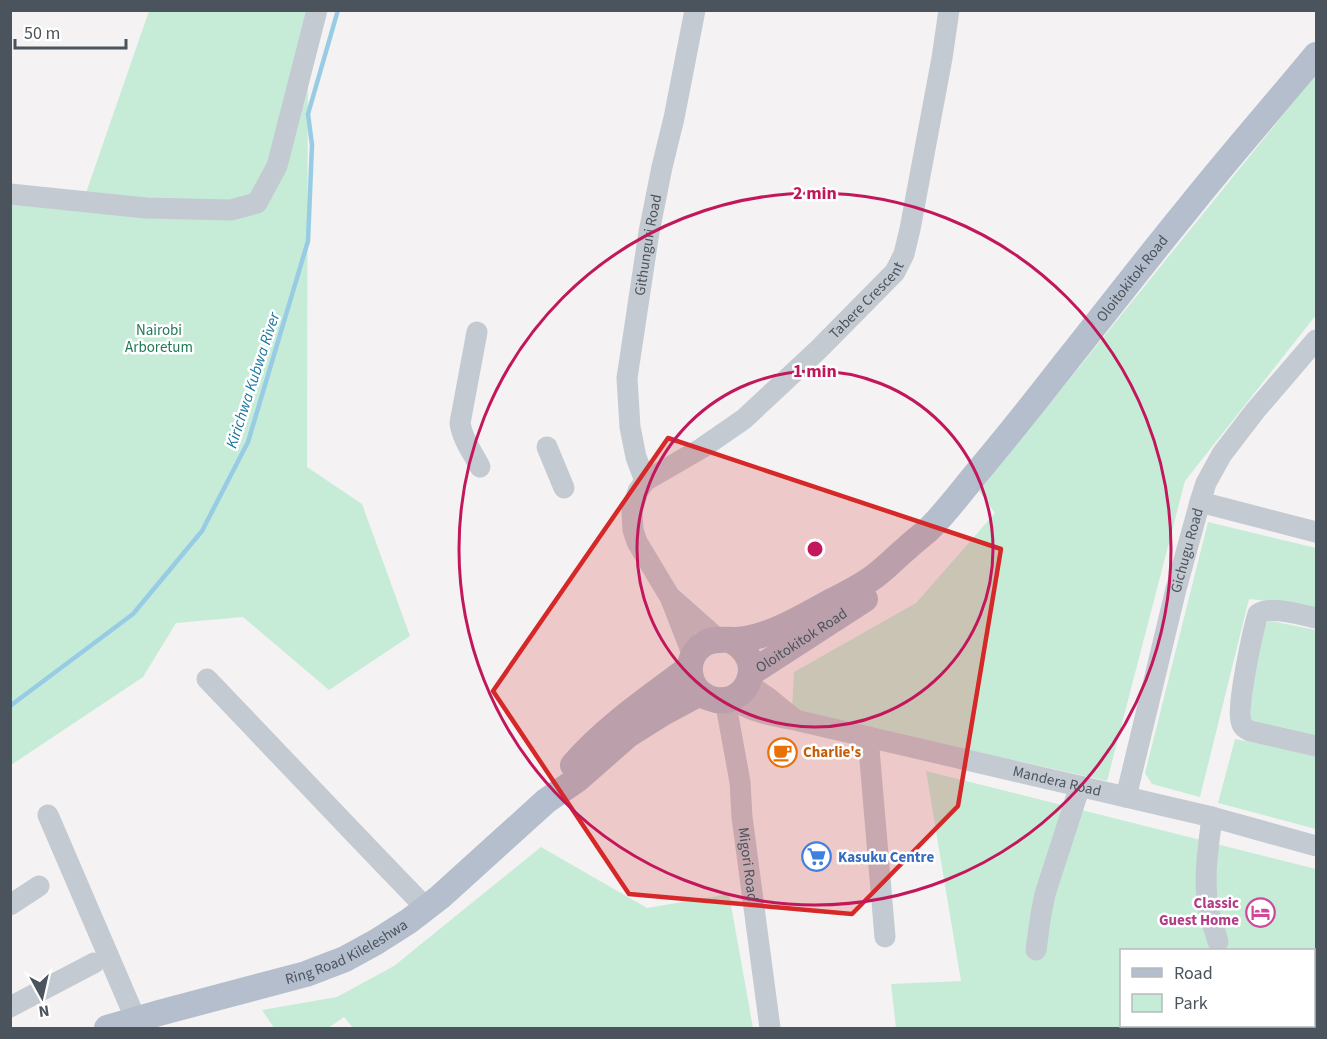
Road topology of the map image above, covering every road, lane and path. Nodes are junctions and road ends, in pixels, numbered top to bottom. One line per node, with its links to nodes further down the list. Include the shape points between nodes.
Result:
1 (317, 10): 5 (street, via 277,166 257,203 231,210 146,208)
2 (694, 10): 10 (street, Githunguri Road, via 651,221 627,378 630,426)
3 (949, 10): 10 (street, Tabere Crescent, via 910,229 895,272 744,419)
4 (1317, 55): 13 (main road, Oloitokitok Road)
5 (10, 194)
6 (477, 332): 9 (street, via 460,423)
7 (1317, 340): 12 (street, Gichugu Road, via 1222,454)
8 (547, 447): 11 (street)
9 (480, 467)
10 (645, 481): 15 (street, via 634,502 633,530)
11 (564, 488)
12 (1200, 502): 14 (street); 25 (street, Gichugu Road)
13 (927, 531): 17 (main road, via 874,577 801,618 745,639); 20 (main road, Oloitokitok Road, via 883,585)
14 (1317, 532)
15 (670, 597): 17 (street); 18 (street)
16 (1317, 618): 23 (street, via 1266,610 1258,614 1240,718 1243,727 1250,731)
17 (724, 640): 18 (main road, via 703,644); 20 (main road, via 737,644 749,657 751,665)
18 (691, 662): 21 (main road, via 690,677); 26 (main road, Ring Road Kileleshwa, via 599,737)
19 (207, 679): 32 (street)
20 (739, 689): 21 (main road, via 716,700); 22 (street, Mandera Road, via 740,705); 40 (street, Migori Road, via 742,818)
21 (700, 693): 26 (main road, Ring Road Kileleshwa, via 628,735)
22 (868, 737): 24 (street, Mandera Road); 33 (street)
23 (1317, 746)
24 (1080, 786): 25 (street, Mandera Road); 35 (street, via 1045,894)
25 (1126, 797): 28 (street, Mandera Road)
26 (546, 801): 32 (main road, Ring Road Kileleshwa)
27 (48, 815): 38 (street)
28 (1212, 817): 29 (street, Mandera Road); 34 (street, via 1206,889)
29 (1317, 846)
30 (39, 886): 31 (street)
31 (10, 905)
32 (426, 908): 38 (main road, Ring Road Kileleshwa, via 345,959 306,974)
33 (885, 937)
34 (1218, 942)
35 (1036, 950)
36 (94, 963): 37 (street)
37 (10, 1007)
38 (136, 1020): 39 (main road, Ring Road Kileleshwa)
39 (107, 1029)
40 (770, 1029)

